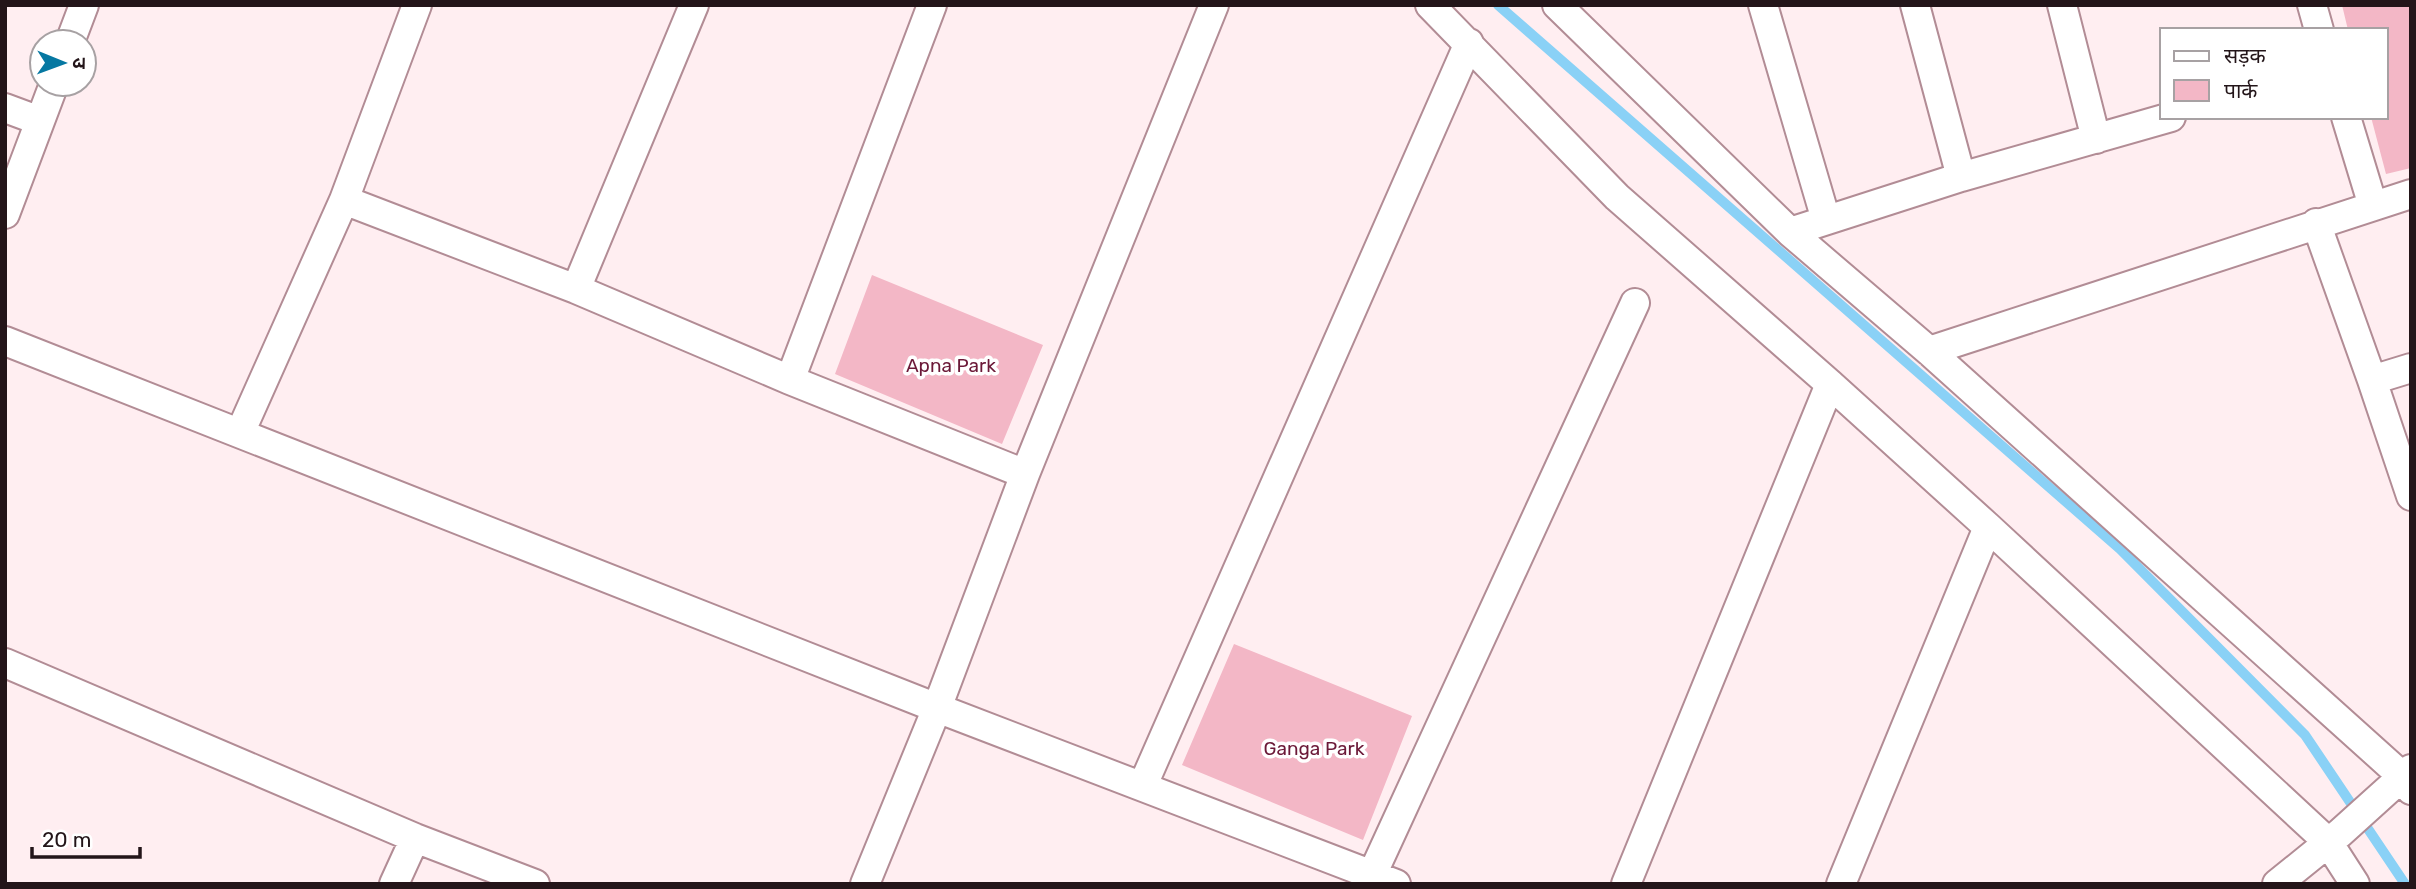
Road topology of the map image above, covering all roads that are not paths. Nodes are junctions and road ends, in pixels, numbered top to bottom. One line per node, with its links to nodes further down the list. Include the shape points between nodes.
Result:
1 (84, 5): 12 (street)
2 (417, 5): 23 (street)
3 (694, 5): 29 (street)
4 (932, 5): 34 (street)
5 (1214, 5): 38 (street)
6 (1430, 5): 14 (street)
7 (1557, 5): 28 (street)
8 (1763, 5): 26 (street)
9 (1915, 5): 21 (street)
10 (2062, 5): 20 (street)
11 (2312, 5): 13 (street)
12 (75, 28)
13 (2318, 28)
14 (1469, 43): 36 (street, via 1617,197); 44 (street)
15 (49, 98): 19 (street)
16 (5, 108): 19 (street)
17 (2164, 119): 20 (street)
18 (2347, 119): 24 (street)
19 (40, 121): 25 (street)
20 (2096, 139): 21 (street)
21 (1961, 177): 26 (street)
22 (2411, 194): 24 (street)
23 (344, 200): 29 (street); 37 (street)
24 (2373, 206): 27 (street)
25 (5, 214)
26 (1826, 220): 28 (street)
27 (2316, 223): 32 (street); 35 (street)
28 (1790, 232): 32 (street)
29 (576, 289): 34 (street)
30 (1635, 303): 47 (street)
31 (5, 341): 37 (street)
32 (1930, 351): 43 (street)
33 (2411, 368): 35 (street)
34 (790, 380): 38 (street)
35 (2372, 380): 39 (street)
36 (1830, 384): 40 (street); 51 (street)
37 (240, 433): 42 (street)
38 (1025, 474): 42 (street)
39 (2411, 496)
40 (1988, 527): 46 (street); 52 (street)
41 (5, 663): 45 (street)
42 (937, 708): 44 (street); 50 (street)
43 (2404, 780): 46 (street)
44 (1143, 785): 47 (street)
45 (415, 838): 48 (street); 49 (street)
46 (2334, 838): 53 (street); 54 (street)
47 (1384, 879)
48 (394, 884)
49 (536, 884)
50 (865, 884)
51 (1626, 884)
52 (1841, 884)
53 (2277, 884)
54 (2355, 884)

